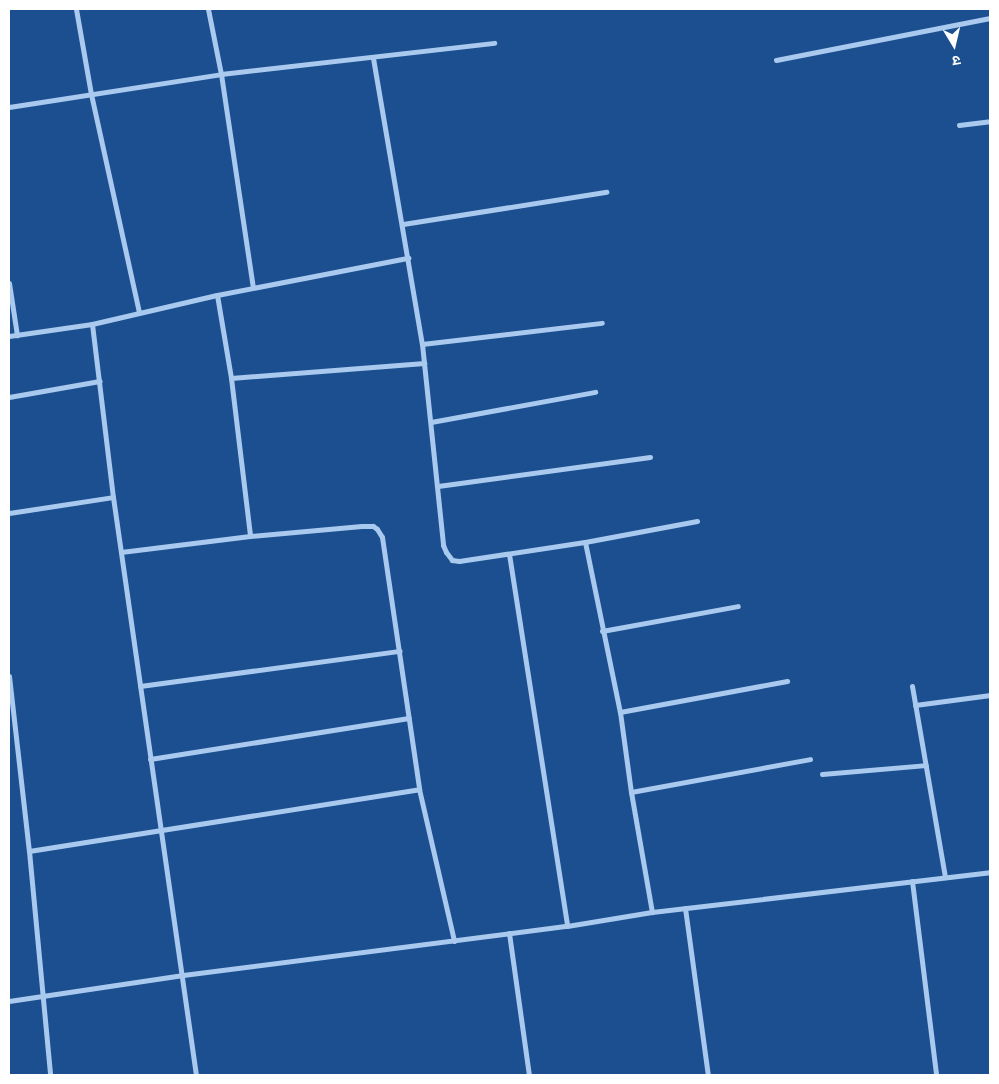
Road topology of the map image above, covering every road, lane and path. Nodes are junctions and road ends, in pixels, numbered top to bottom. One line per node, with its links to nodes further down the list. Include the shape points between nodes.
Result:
1 (76, 9): 8 (street)
2 (208, 9): 7 (street)
3 (990, 18): 6 (street)
4 (494, 44): 5 (street)
5 (373, 58): 7 (street); 13 (street)
6 (776, 60)
7 (221, 74): 8 (street); 16 (street)
8 (91, 94): 9 (street); 18 (street)
9 (9, 107)
10 (990, 121): 11 (street)
11 (959, 124)
12 (606, 192): 13 (street)
13 (403, 224): 14 (street)
14 (408, 258): 16 (street); 23 (street)
15 (9, 283): 21 (street)
16 (253, 288): 17 (street)
17 (217, 295): 18 (street); 25 (street)
18 (140, 312): 20 (street)
19 (602, 323): 23 (street)
20 (92, 324): 21 (street); 26 (street)
21 (17, 334): 22 (street)
22 (9, 336)
23 (422, 344): 24 (street)
24 (424, 363): 25 (street); 29 (street)
25 (231, 378): 35 (street)
26 (100, 382): 28 (street); 32 (street)
27 (595, 392): 29 (street)
28 (9, 397)
29 (431, 422): 31 (street)
30 (650, 457): 31 (street)
31 (438, 486): 38 (street, via 443,545 452,560)
32 (113, 497): 33 (street); 37 (street)
33 (9, 513)
34 (697, 521): 36 (street)
35 (250, 536): 37 (street); 41 (street, via 362,526 377,529 382,537)
36 (585, 542): 38 (street); 40 (street)
37 (121, 552): 44 (street)
38 (509, 554): 63 (street)
39 (738, 606): 40 (street)
40 (602, 631): 48 (street)
41 (400, 651): 44 (street); 49 (street)
42 (9, 676): 57 (street)
43 (787, 681): 48 (street)
44 (140, 686): 50 (street)
45 (912, 686): 47 (street)
46 (990, 695): 47 (street)
47 (915, 705): 52 (street)
48 (620, 712): 55 (street)
49 (409, 718): 50 (street); 54 (street)
50 (150, 759): 56 (street)
51 (810, 759): 55 (street)
52 (926, 765): 53 (street); 59 (street)
53 (822, 774)
54 (420, 789): 56 (street); 65 (street)
55 (631, 792): 62 (street)
56 (160, 829): 57 (street); 66 (street)
57 (29, 851): 67 (street)
58 (990, 872): 59 (street)
59 (945, 877): 60 (street)
60 (912, 881): 61 (street); 73 (street)
61 (686, 908): 62 (street); 72 (street)
62 (652, 912): 63 (street)
63 (567, 926): 64 (street)
64 (509, 933): 65 (street); 71 (street)
65 (454, 941): 66 (street)
66 (183, 975): 67 (street); 70 (street)
67 (42, 998): 68 (street); 69 (street)
68 (9, 1001)
69 (50, 1075)
70 (196, 1075)
71 (529, 1075)
72 (708, 1075)
73 (936, 1075)

